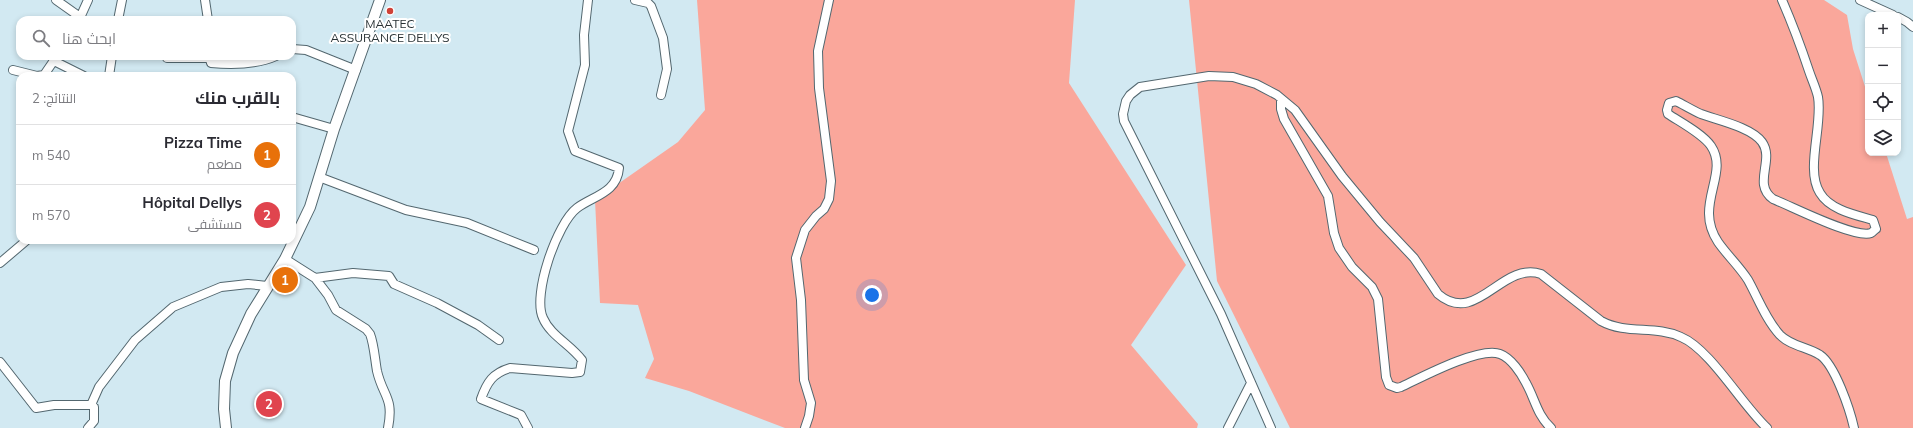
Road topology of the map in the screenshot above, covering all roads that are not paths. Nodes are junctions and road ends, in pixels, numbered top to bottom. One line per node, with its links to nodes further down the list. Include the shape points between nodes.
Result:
1 (56, 0): 13 (street)
2 (88, 0): 14 (street)
3 (122, 0): 15 (street)
4 (205, 0): 16 (street)
5 (380, 0): 26 (main road)
6 (588, 0): 51 (street, via 584,35 585,65 568,131 575,151 619,168 619,174 605,193 577,208 565,221 557,234 547,263 541,291 542,316 551,330 582,360 580,372 510,368 492,376 485,387 481,399 520,415)
7 (635, 0): 31 (street, via 651,6 663,38 667,69)
8 (829, 0): 52 (street, via 818,51 819,88 831,182 829,199 824,209 805,230 796,258 801,300 804,380 811,403 810,416)
9 (1782, 0): 57 (street, via 1798,37 1817,96 1819,109 1814,171 1816,186 1824,200 1849,213 1873,220 1876,229 1871,233 1864,233 1828,224 1774,199 1767,193 1764,185 1766,153 1759,139 1734,125 1676,101 1669,103 1667,110 1668,114 1706,140 1715,153 1717,169 1708,209 1709,221 1718,242 1748,280 1780,335 1796,346 1819,355 1831,366)
10 (1860, 0): 11 (street)
11 (1874, 3): 12 (street)
12 (1888, 12)
13 (77, 16)
14 (81, 16)
15 (119, 16)
16 (207, 16)
17 (1901, 18): 18 (street)
18 (1913, 27)
19 (296, 49): 26 (street, via 306,50)
20 (55, 60): 28 (street)
21 (58, 60): 29 (street)
22 (111, 60): 30 (street)
23 (210, 60): 24 (street, via 211,63 238,65)
24 (268, 60)
25 (13, 70): 27 (street)
26 (356, 70): 34 (main road)
27 (21, 72)
28 (46, 72)
29 (77, 72)
30 (110, 72)
31 (661, 95)
32 (1281, 99): 46 (street, via 1256,84 1233,77 1209,76 1140,87 1130,95 1123,114 1127,127 1221,314); 55 (street, via 1284,119 1328,196 1339,248 1352,268 1372,287 1378,299 1389,385 1400,387 1444,366 1485,353 1496,353 1505,357 1522,376 1538,412); 56 (street, via 1295,110 1342,176 1414,258 1443,299 1455,304 1468,303 1521,272 1541,274 1610,326 1672,333 1694,344)
33 (296, 118): 34 (street)
34 (334, 129): 35 (main road)
35 (319, 177): 36 (main road, via 310,207); 39 (street, via 406,210 466,223)
36 (296, 236)
37 (22, 244): 41 (street)
38 (292, 244): 40 (main road)
39 (534, 250)
40 (285, 259): 42 (street); 43 (main road)
41 (0, 263)
42 (315, 278): 44 (street, via 353,273 389,276 394,284 437,303 478,325); 50 (street, via 336,310 370,334 378,374 390,403)
43 (267, 286): 47 (street, via 248,284 222,287 173,307 134,340 99,387); 49 (main road, via 233,353 225,381)
44 (499, 340)
45 (0, 362): 47 (street, via 36,408 54,405)
46 (1251, 383): 53 (street); 54 (street)
47 (91, 405): 48 (street, via 94,407 94,421)
48 (88, 428)
49 (226, 428)
50 (388, 428)
51 (528, 428)
52 (805, 428)
53 (1228, 428)
54 (1271, 428)
55 (1551, 428)
56 (1767, 428)
57 (1854, 428)

